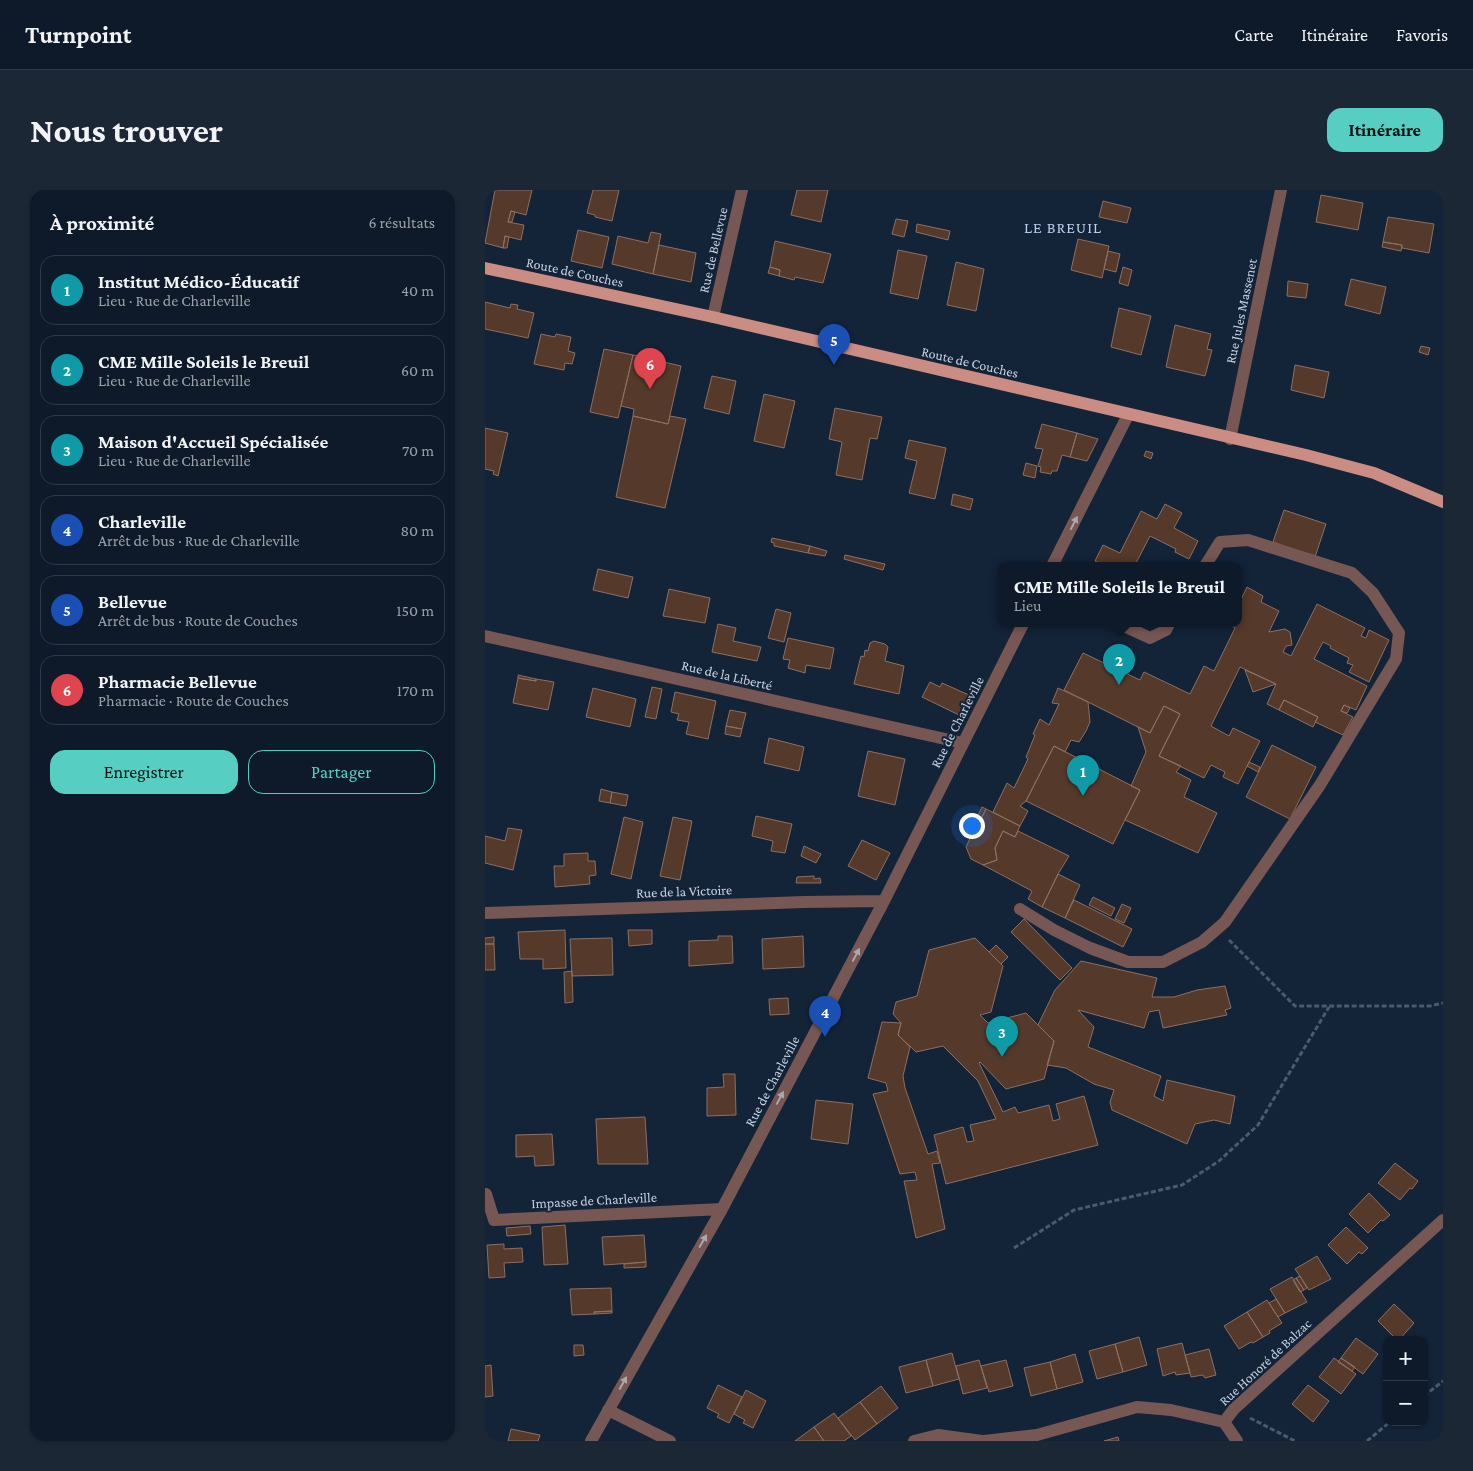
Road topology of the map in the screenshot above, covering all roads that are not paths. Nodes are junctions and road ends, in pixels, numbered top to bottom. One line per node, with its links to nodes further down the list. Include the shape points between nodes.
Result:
1 (742, 190): 4 (street, Rue de Bellevue)
2 (1281, 190): 6 (street, Rue Jules Massenet)
3 (485, 268): 4 (main road, Route de Couches)
4 (713, 317): 5 (main road, Route de Couches)
5 (1128, 415): 6 (main road, Route de Couches); 8 (street, one-way to 5)
6 (1231, 439): 7 (main road, Route de Couches, via 1373,473)
7 (1443, 502)
8 (1054, 562)
9 (1208, 562): 16 (street, via 1220,542 1249,540 1352,573 1373,593 1399,633 1396,659 1320,785 1225,922 1202,942 1163,962 1128,962 1061,934)
10 (1021, 627): 14 (street, Rue de Charleville)
11 (1126, 627): 12 (street, via 1149,638)
12 (1168, 627)
13 (485, 636): 14 (street, Rue de la Liberté)
14 (963, 743): 15 (street, Rue de Charleville)
15 (883, 902): 17 (street, Rue de la Victoire); 19 (street, Rue de Charleville, one-way to 15)
16 (1020, 909)
17 (485, 913)
18 (486, 1194): 19 (street, Impasse de Charleville, via 494,1220)
19 (721, 1209): 21 (street, Rue de Charleville, one-way to 19)
20 (1443, 1220): 22 (street, Rue Honoré de Balzac, via 1234,1409)
21 (608, 1410): 23 (street, Rue de Charleville); 24 (street)
22 (1224, 1422): 26 (street, Rue Honoré de Balzac, via 1171,1410 1137,1407 1037,1436); 27 (street)
23 (591, 1441)
24 (670, 1441)
25 (914, 1441): 26 (street, Rue Honoré de Balzac, via 938,1435)
26 (983, 1441)
27 (1237, 1441)

